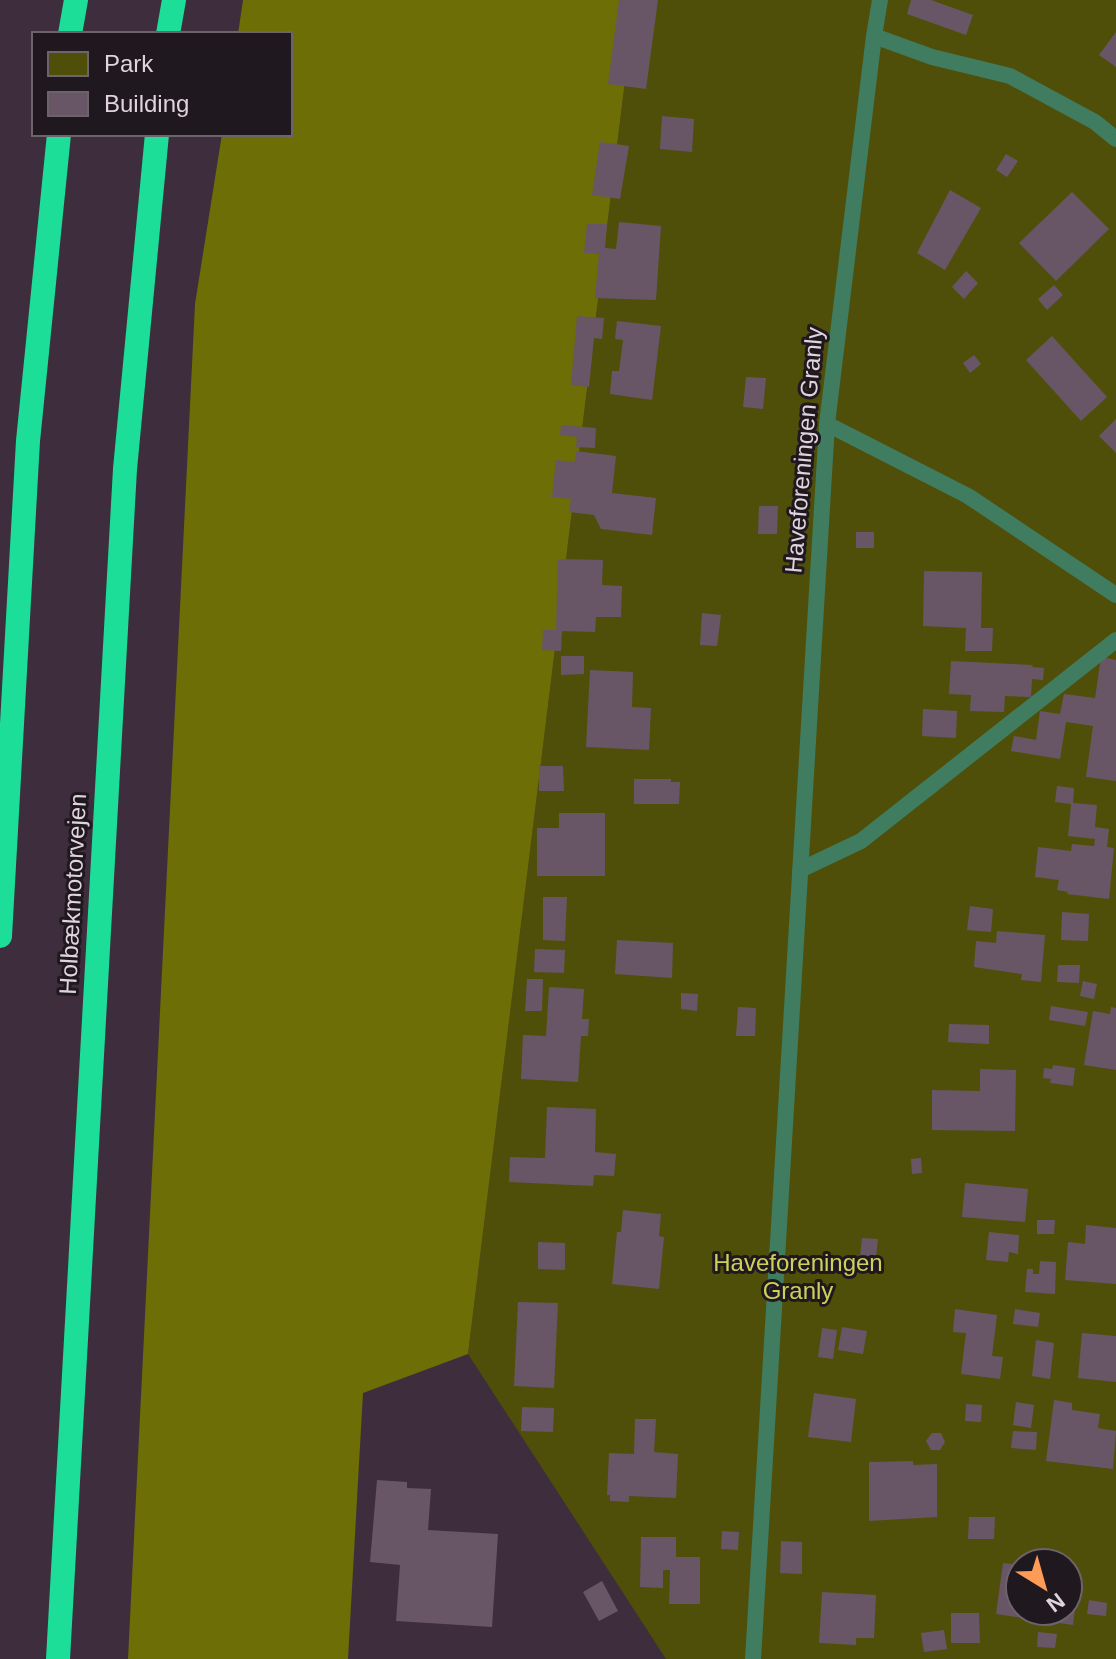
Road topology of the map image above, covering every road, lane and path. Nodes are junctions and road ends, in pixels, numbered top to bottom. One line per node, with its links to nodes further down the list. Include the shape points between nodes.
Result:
1 (76, 0): 4 (highway)
2 (174, 0): 5 (highway)
3 (880, 0): 6 (lane, Haveforeningen Granly)
4 (70, 32)
5 (168, 32)
6 (874, 36): 9 (lane, via 1010,76); 10 (lane, Haveforeningen Granly)
7 (59, 136): 14 (highway, via 28,441)
8 (157, 136): 15 (highway, Holbækmotorvejen, via 125,469)
9 (1116, 139)
10 (827, 424): 11 (lane, via 968,496); 13 (lane, Haveforeningen Granly)
11 (1116, 595)
12 (1116, 640): 13 (lane, via 861,841)
13 (800, 870): 16 (lane, Haveforeningen Granly)
14 (0, 936)
15 (58, 1659)
16 (753, 1659)

